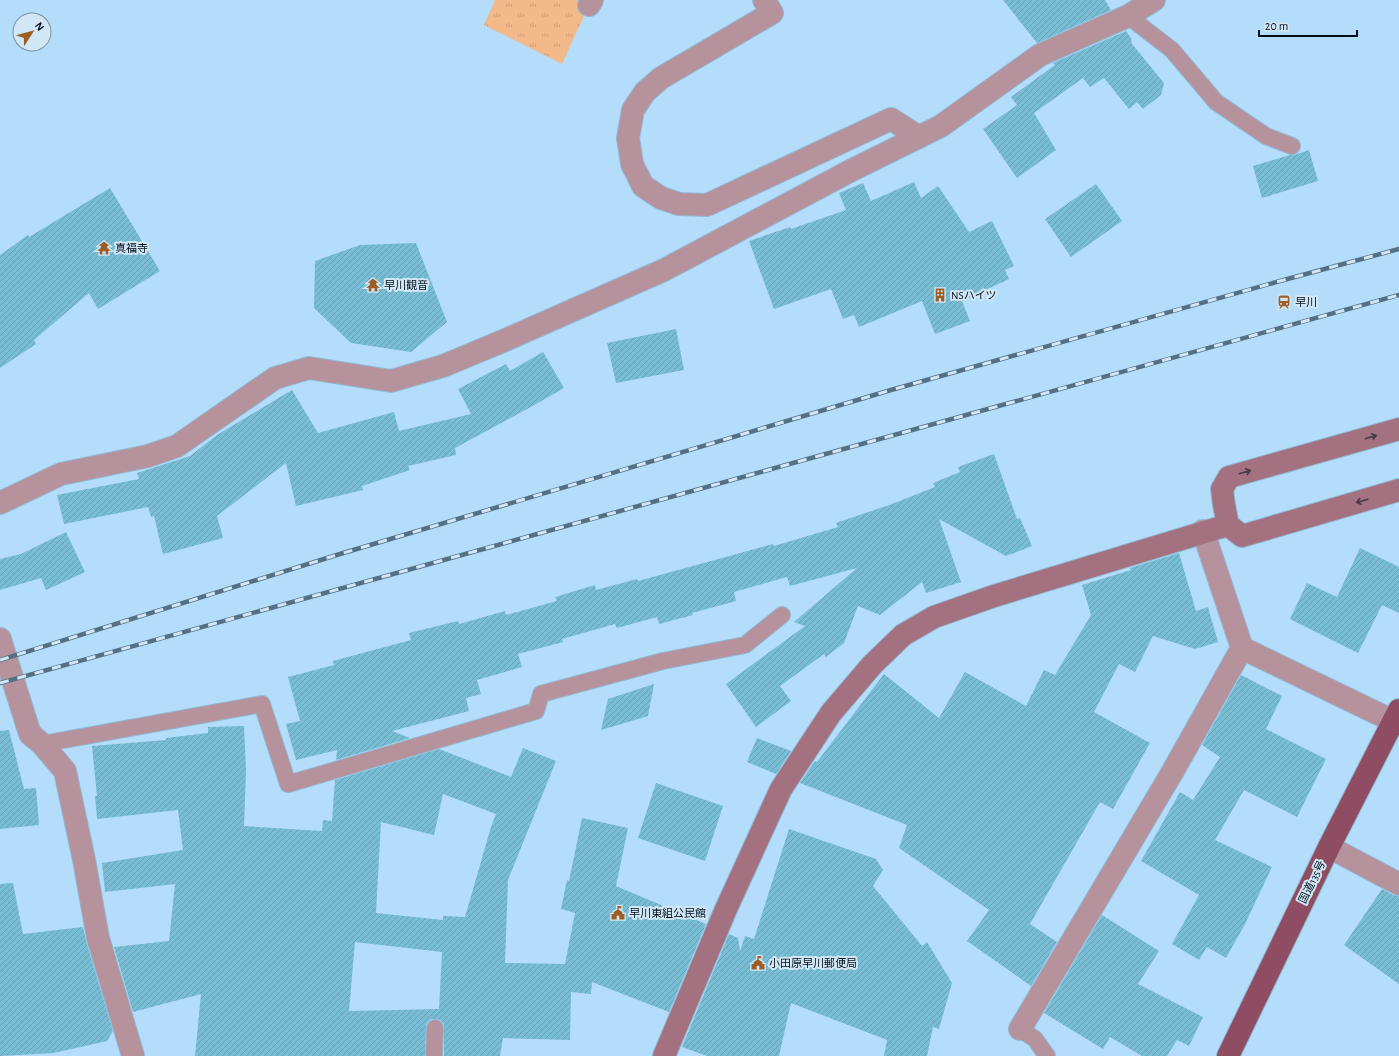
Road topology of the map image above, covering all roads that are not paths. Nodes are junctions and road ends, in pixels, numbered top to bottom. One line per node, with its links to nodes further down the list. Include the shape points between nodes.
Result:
1 (764, 0): 4 (street, via 772,13 661,78 645,92 633,110 628,138 632,164 643,186 661,198 679,204 706,205 891,119)
2 (1154, 0): 3 (street)
3 (1128, 16): 4 (street, via 1040,55 941,126); 5 (lane, via 1172,50 1216,102 1266,136)
4 (919, 137): 8 (street, via 664,270 443,366 391,381 308,368 275,378 177,446 148,456 61,474)
5 (1292, 146)
6 (1399, 429): 9 (main road, one-way to 6, via 1222,488 1229,477)
7 (1399, 490): 9 (main road, one-way to 9, via 1242,536)
8 (0, 503)
9 (1228, 525): 10 (main road)
10 (1204, 531): 13 (street); 22 (main road, via 934,617 903,635 872,665 831,713 781,789 726,909)
11 (782, 615): 15 (lane, via 745,645 663,661 541,694 536,711 288,784 262,704)
12 (0, 639): 15 (street, via 30,734)
13 (1242, 648): 14 (street); 19 (street, via 1173,771)
14 (1396, 716): 16 (highway, 国道135号)
15 (42, 744): 20 (street, via 65,771 98,938)
16 (1330, 847): 17 (street); 24 (highway, 国道135号)
17 (1399, 884)
18 (434, 1028): 21 (lane)
19 (1020, 1029): 23 (lane, via 1034,1039)
20 (133, 1056)
21 (434, 1056)
22 (664, 1056)
23 (1047, 1056)
24 (1228, 1056)

